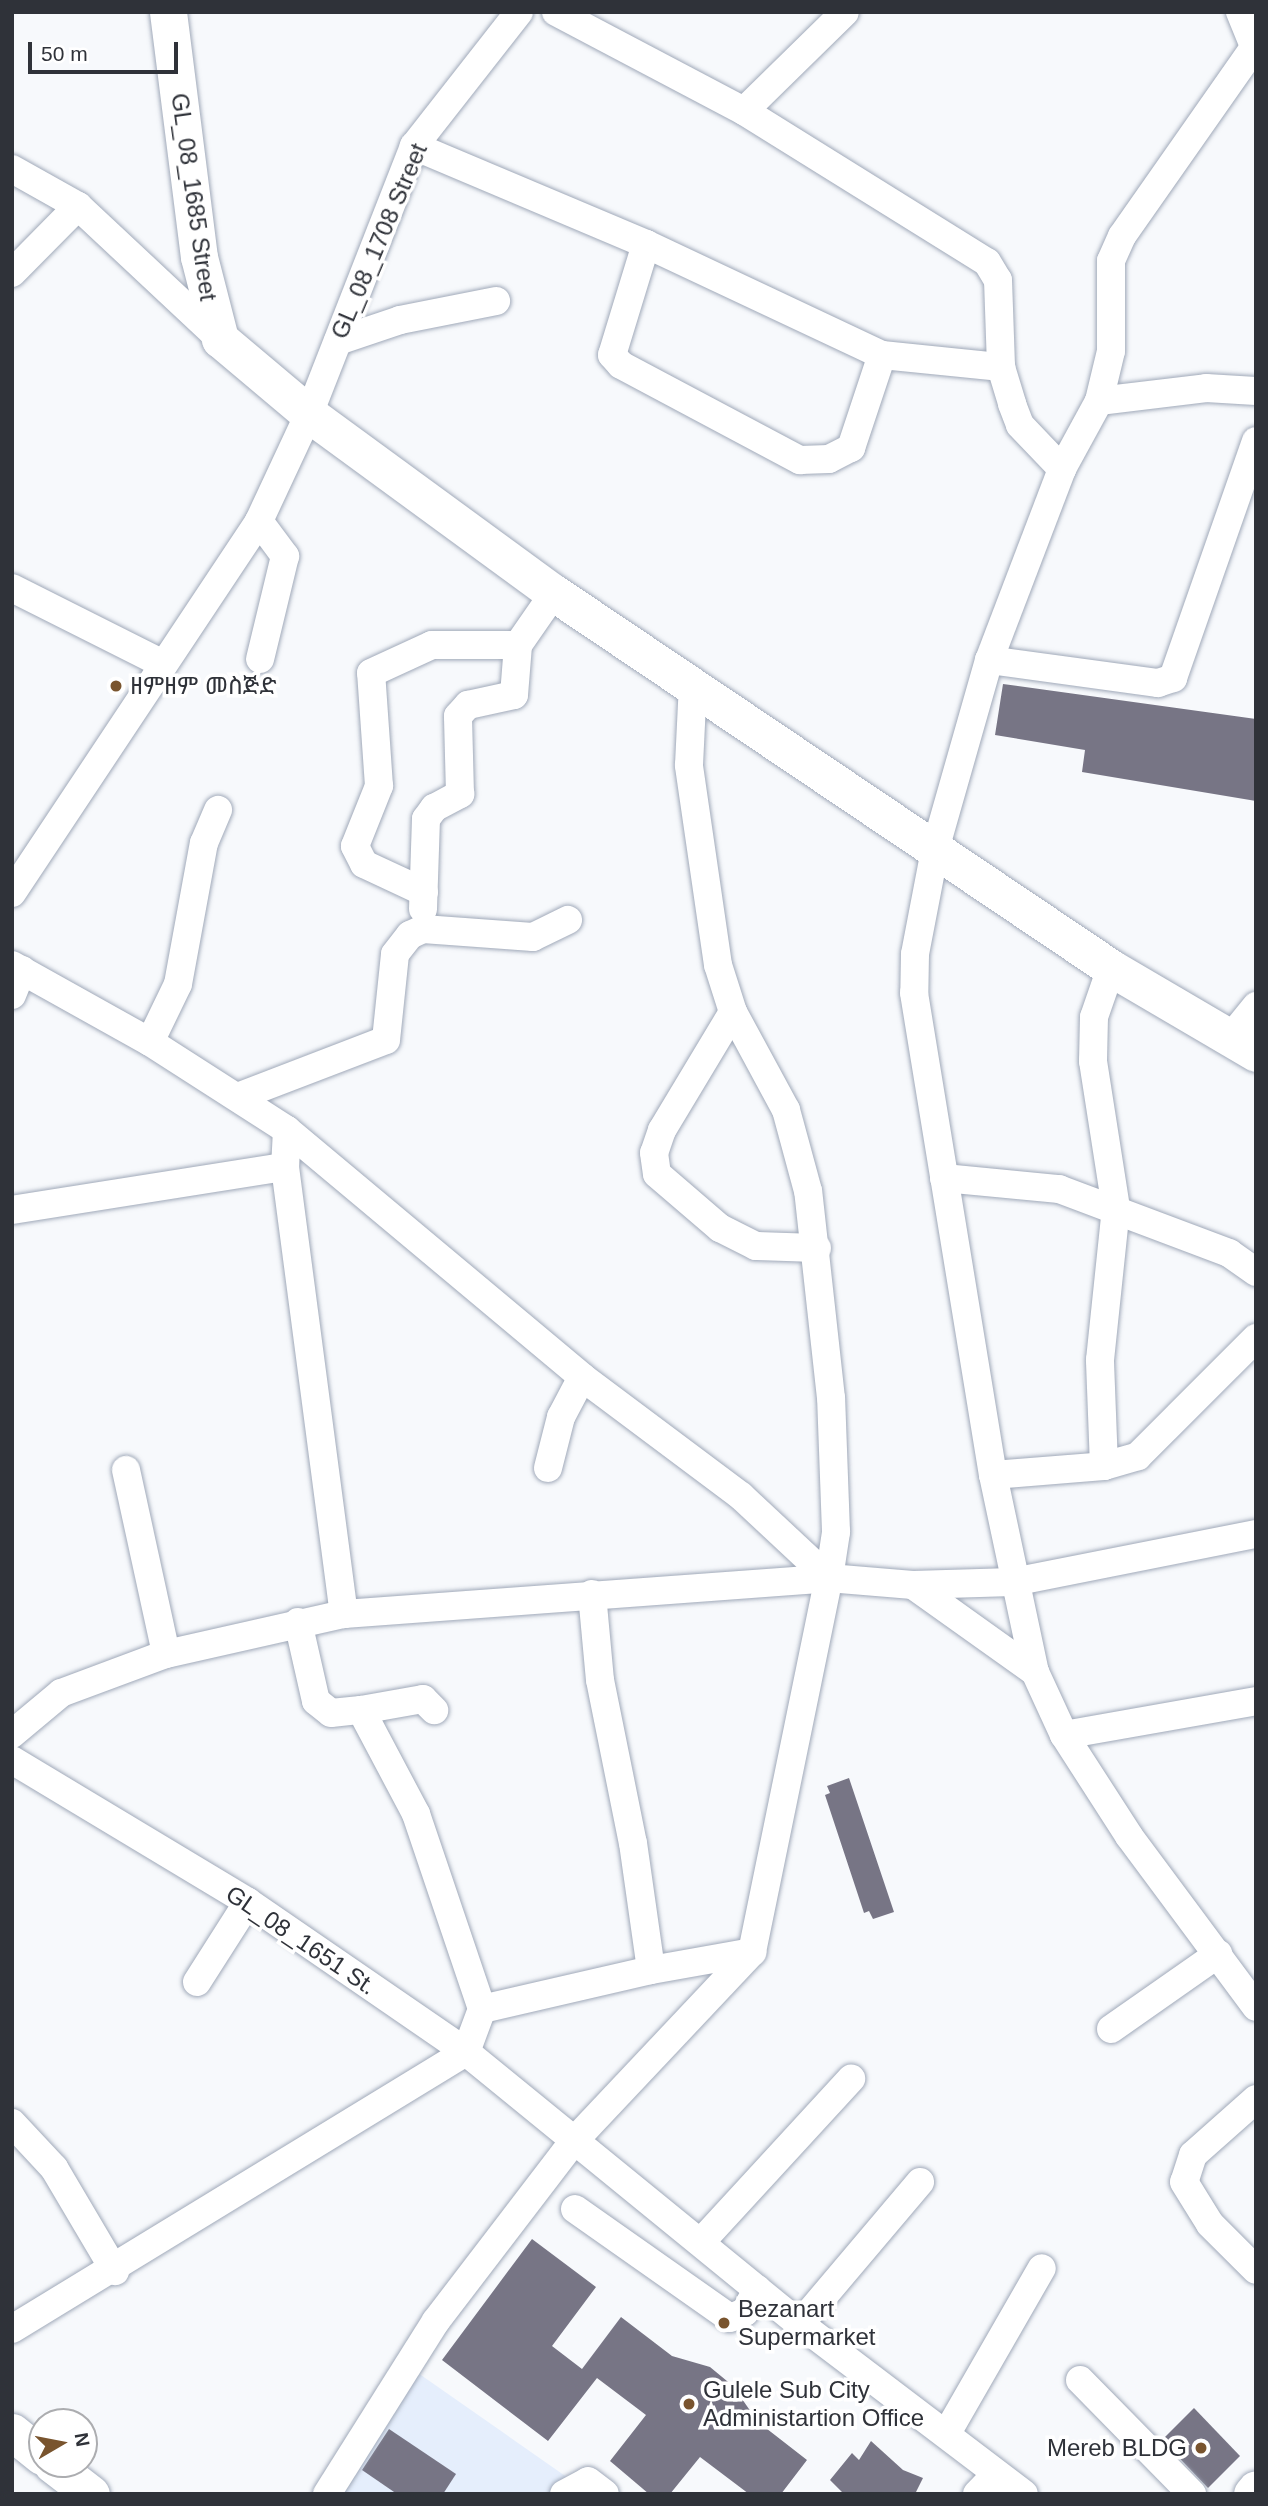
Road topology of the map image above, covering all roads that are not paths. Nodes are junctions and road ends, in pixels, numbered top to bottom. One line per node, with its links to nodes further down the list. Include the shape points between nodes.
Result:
1 (168, 12): 14 (main road, GL_08_1685 Street, via 199,257)
2 (519, 12): 8 (street, GL_08_1708 Street)
3 (556, 12): 7 (street)
4 (845, 12): 7 (street)
5 (1240, 12): 6 (street)
6 (1254, 50): 19 (street, via 1122,236 1111,261 1111,351)
7 (744, 111): 17 (street, via 993,268)
8 (414, 146): 11 (street); 15 (street, GL_08_1708 Street)
9 (12, 169): 10 (street)
10 (78, 206): 12 (street); 14 (street)
11 (646, 244): 16 (street); 16 (street, via 612,355 621,365 800,460 829,459 851,448)
12 (12, 273)
13 (496, 301): 15 (street, via 422,315)
14 (220, 339): 20 (main road)
15 (338, 341): 20 (street, GL_08_1708 Street)
16 (882, 355): 17 (street)
17 (1001, 367): 22 (street, via 1020,425)
18 (1256, 391): 19 (street, via 1206,388)
19 (1099, 401): 22 (street)
20 (309, 414): 23 (street, GL_08_1708 Street); 25 (main road)
21 (1254, 454): 28 (street, via 1173,678 1158,683)
22 (1062, 469): 28 (street)
23 (259, 521): 27 (street, via 285,556); 29 (street, GL_08_1708 Street)
24 (12, 588): 29 (street)
25 (554, 593): 26 (street); 30 (main road)
26 (518, 645): 33 (street, via 514,695 468,705 458,716 460,794 429,813); 33 (street, via 432,645 371,673 379,786 355,846 365,864)
27 (260, 659)
28 (989, 660): 32 (street)
29 (162, 663): 34 (street, GL_08_1708 Street)
30 (692, 683): 32 (main road); 40 (street, via 689,765 702,874 718,965)
31 (218, 810): 41 (street, via 204,843 178,984)
32 (935, 850): 37 (main road); 46 (street, via 915,954 914,993)
33 (424, 892): 36 (street)
34 (12, 893)
35 (568, 920): 36 (street, via 533,937)
36 (422, 929): 43 (street, via 399,943 395,954 386,1040)
37 (1111, 968): 42 (main road); 47 (street, via 1094,1017 1093,1061)
38 (15, 977): 41 (street)
39 (1256, 1006): 42 (street)
40 (733, 1012): 49 (street, via 786,1110 800,1153); 49 (street, via 662,1130 654,1153 657,1174 720,1228 756,1246)
41 (150, 1042): 43 (street)
42 (1243, 1045)
43 (240, 1096): 44 (street)
44 (287, 1129): 45 (street); 52 (street)
45 (285, 1167): 48 (street); 62 (street)
46 (944, 1178): 47 (street, via 1029,1183); 56 (street)
47 (1116, 1208): 50 (street, via 1229,1253); 53 (street, via 1100,1360)
48 (12, 1210)
49 (817, 1248): 58 (street, via 836,1532)
50 (1256, 1272)
51 (1256, 1338): 53 (street, via 1152,1445 1126,1462)
52 (582, 1377): 54 (street, via 561,1417); 58 (street, via 741,1496)
53 (1104, 1466): 56 (street)
54 (548, 1468)
55 (126, 1470): 64 (street)
56 (993, 1475): 59 (street)
57 (1256, 1534): 59 (street)
58 (829, 1578): 60 (street); 61 (street); 73 (street)
59 (1013, 1583): 60 (street); 65 (street)
60 (913, 1585): 65 (street)
61 (592, 1594): 62 (street); 75 (street, via 600,1680 633,1843)
62 (344, 1614): 63 (street)
63 (298, 1622): 64 (street); 67 (street, via 322,1710)
64 (166, 1654): 69 (street, via 61,1693)
65 (1035, 1672): 70 (street)
66 (1248, 1708): 70 (street)
67 (361, 1710): 68 (street, via 423,1699); 78 (street, via 416,1814)
68 (434, 1710)
69 (12, 1734)
70 (1064, 1735): 74 (street, via 1129,1836)
71 (12, 1760): 72 (street, GL_08_1651 St.)
72 (248, 1902): 76 (street); 80 (street, GL_08_1651 St.)
73 (752, 1952): 75 (street); 84 (street)
74 (1218, 1954): 77 (street); 79 (street)
75 (651, 1970): 78 (street)
76 (197, 1982)
77 (1256, 2007)
78 (482, 2009): 80 (street)
79 (1111, 2029)
80 (466, 2052): 84 (street, GL_08_1651 St.); 90 (street, via 269,2169)
81 (851, 2079): 87 (street)
82 (1256, 2099): 89 (street, via 1193,2155 1184,2182 1210,2224)
83 (12, 2123): 90 (street, via 54,2168)
84 (573, 2142): 87 (street, GL_08_1651 St.); 102 (street, via 436,2321)
85 (920, 2182): 92 (street)
86 (575, 2209): 91 (street, via 730,2318 745,2312)
87 (701, 2242): 91 (street, GL_08_1651 St.)
88 (1042, 2268): 96 (street)
89 (1256, 2270)
90 (114, 2271): 93 (street)
91 (757, 2288): 92 (street, GL_08_1651 St.)
92 (800, 2324): 96 (street, GL_08_1651 St.)
93 (12, 2329)
94 (1080, 2380): 106 (street)
95 (12, 2432): 97 (main road)
96 (947, 2432): 99 (street, GL_08_1651 St.)
97 (28, 2445)
98 (70, 2478): 101 (main road)
99 (986, 2484): 105 (street, GL_08_1651 St.)
100 (1256, 2489): 107 (main road)
101 (91, 2494)
102 (327, 2494)
103 (564, 2494): 104 (street, via 588,2481)
104 (605, 2494)
105 (1024, 2494)
106 (1192, 2494)
107 (1252, 2494)

